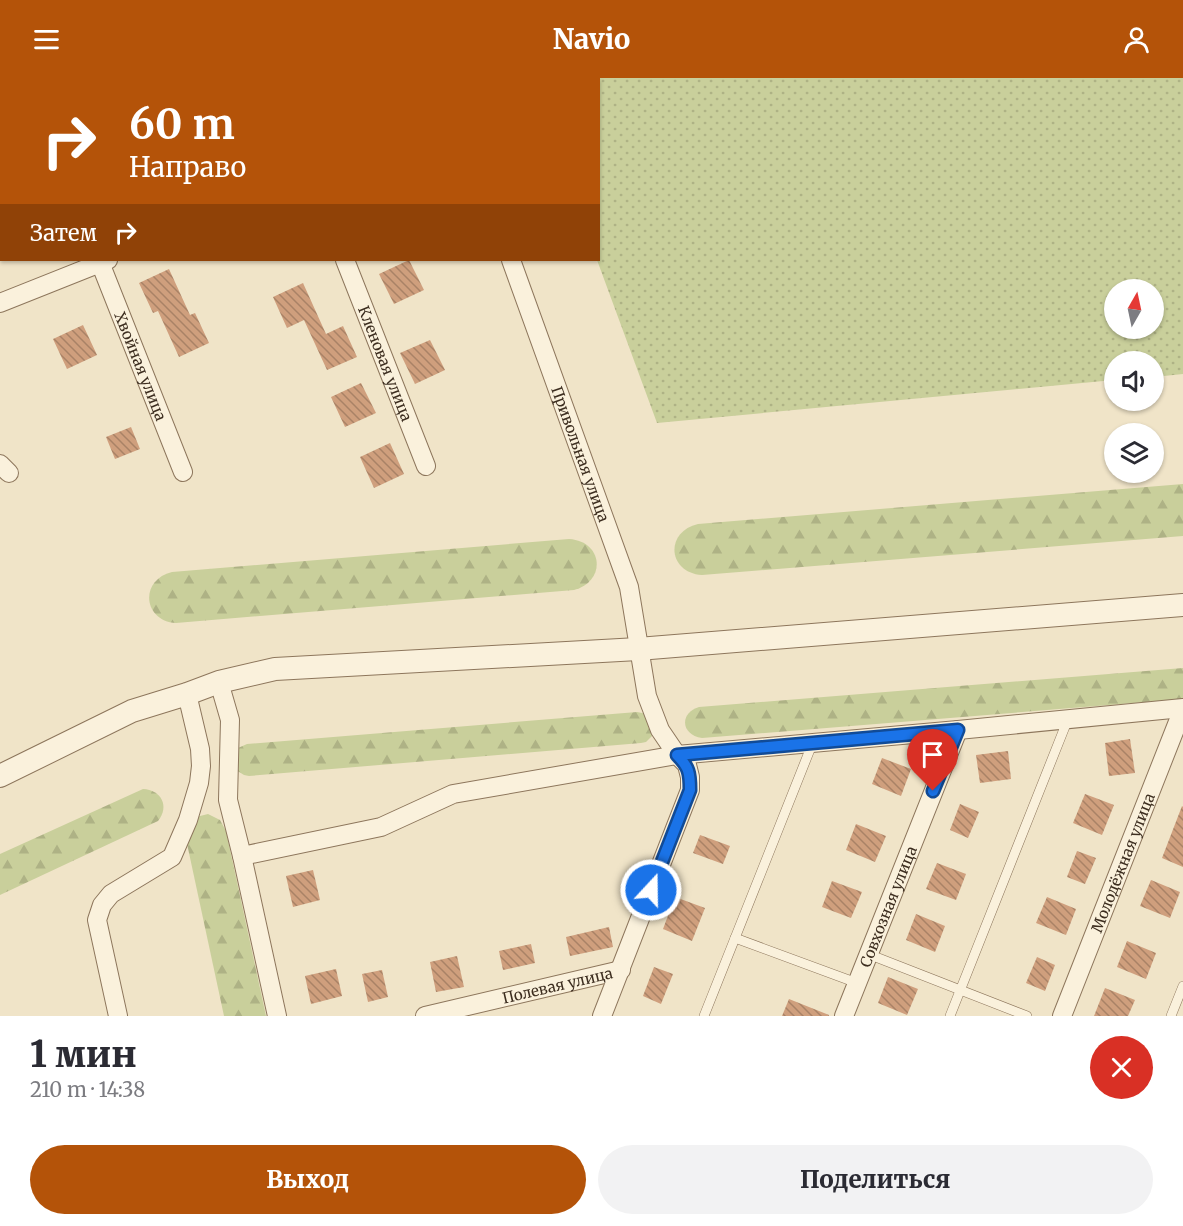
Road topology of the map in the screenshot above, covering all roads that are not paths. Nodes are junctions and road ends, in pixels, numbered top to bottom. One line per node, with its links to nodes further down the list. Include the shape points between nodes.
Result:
1 (100, 261): 5 (street)
2 (102, 261): 7 (street, Хвойная улица)
3 (345, 261): 6 (street, Кленовая улица)
4 (511, 261): 9 (street, Привольная улица, via 630,587)
5 (0, 303)
6 (426, 466)
7 (183, 472)
8 (1183, 605): 9 (street)
9 (638, 649): 10 (street, via 275,669); 16 (street, Привольная улица, via 647,696 660,730)
10 (219, 682): 11 (street); 18 (street, via 230,720 228,800)
11 (187, 694): 17 (street, via 132,711); 25 (street, via 201,766 188,820 172,857 111,894 97,920)
12 (1183, 708): 13 (street); 33 (street, Молодёжная улица)
13 (1068, 719): 14 (street); 24 (lane)
14 (958, 730): 15 (street); 20 (street, Совхозная улица)
15 (813, 742): 16 (street); 19 (lane)
16 (677, 755): 18 (street, via 453,794 381,828); 21 (street, Полевая улица, via 687,765 690,790)
17 (0, 776)
18 (242, 856): 26 (street)
19 (735, 938): 22 (lane); 29 (lane)
20 (868, 954): 22 (street, Совхозная улица); 24 (lane)
21 (621, 970): 27 (street, Полевая улица); 28 (street, Полевая улица)
22 (857, 983): 30 (street, Совхозная улица)
23 (1183, 986): 34 (lane)
24 (960, 990): 31 (lane); 32 (lane)
25 (118, 1016)
26 (276, 1016)
27 (425, 1016)
28 (602, 1016)
29 (704, 1016)
30 (844, 1016)
31 (950, 1016)
32 (1027, 1016)
33 (1062, 1016)
34 (1171, 1016)

